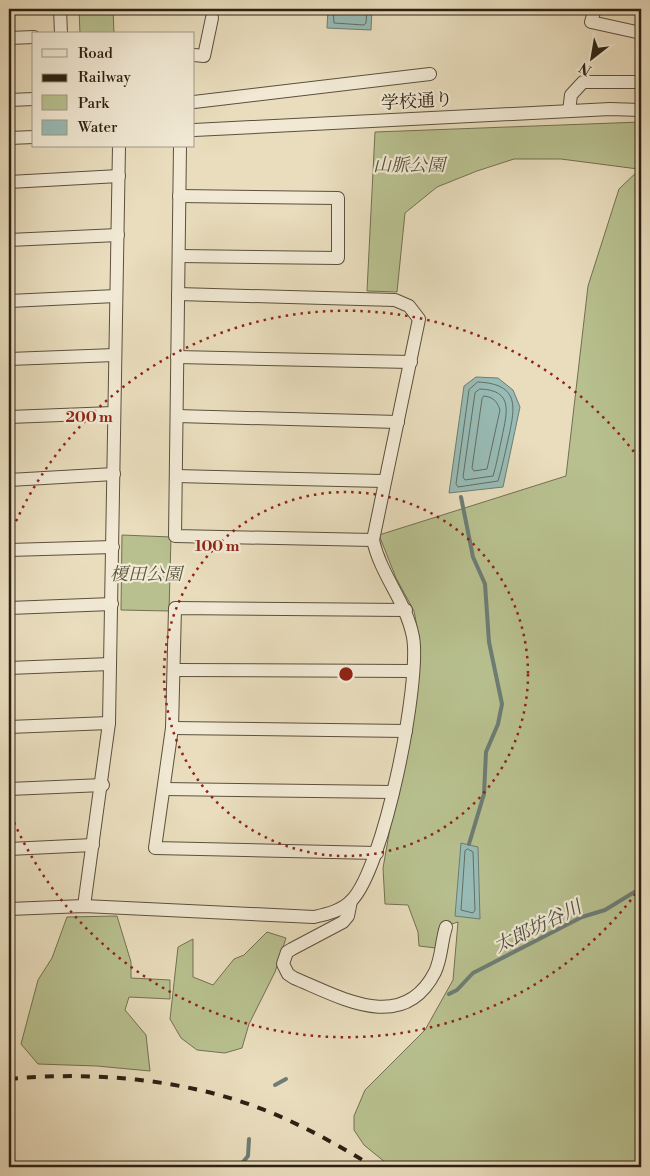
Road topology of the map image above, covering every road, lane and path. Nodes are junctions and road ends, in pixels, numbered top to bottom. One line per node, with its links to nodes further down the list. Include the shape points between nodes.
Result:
1 (60, 9): 4 (street)
2 (595, 9): 5 (street, via 591,22)
3 (212, 18): 8 (street, via 204,56)
4 (61, 32)
5 (641, 33)
6 (32, 37): 7 (street)
7 (9, 38)
8 (195, 55)
9 (430, 74): 13 (street)
10 (641, 82): 15 (street, via 583,82 571,95)
11 (32, 99): 12 (street)
12 (9, 100)
13 (195, 102)
14 (641, 110): 15 (street, 学校通り)
15 (569, 111): 16 (street, 学校通り)
16 (195, 130)
17 (32, 137): 18 (street)
18 (9, 138)
19 (119, 148): 21 (street)
20 (180, 148): 23 (street)
21 (119, 176): 22 (street); 24 (street)
22 (9, 182)
23 (179, 196): 26 (street); 26 (street, via 338,198 338,258)
24 (118, 235): 25 (street); 28 (street)
25 (9, 240)
26 (179, 256): 27 (street)
27 (178, 294): 31 (street); 33 (street, via 395,300 409,306 419,319)
28 (116, 296): 29 (street); 30 (street)
29 (9, 301)
30 (115, 355): 32 (street); 34 (street)
31 (177, 357): 33 (street); 35 (street)
32 (9, 359)
33 (411, 362): 37 (street)
34 (113, 413): 36 (street); 38 (street)
35 (177, 416): 37 (street); 39 (street)
36 (9, 417)
37 (398, 422): 41 (street)
38 (114, 474): 40 (street); 43 (street)
39 (176, 476): 41 (street); 42 (street, via 175,536)
40 (9, 480)
41 (383, 482): 42 (street)
42 (373, 540): 47 (street, via 384,574)
43 (113, 547): 44 (street); 45 (street)
44 (9, 550)
45 (112, 604): 46 (street); 48 (street)
46 (9, 608)
47 (406, 610): 50 (street, via 175,608); 51 (street, via 413,640)
48 (110, 664): 49 (street); 52 (street)
49 (9, 668)
50 (174, 670): 51 (street); 54 (street)
51 (413, 671): 55 (street)
52 (109, 723): 53 (street); 56 (street)
53 (9, 727)
54 (172, 728): 55 (street); 58 (street)
55 (406, 731): 59 (street)
56 (102, 785): 57 (street); 60 (street)
57 (9, 789)
58 (164, 789): 59 (street); 62 (street, via 155,848)
59 (393, 792): 62 (street)
60 (93, 845): 61 (street); 64 (street)
61 (9, 849)
62 (377, 853): 63 (street, via 366,880)
63 (351, 901): 64 (street, via 333,912 314,917); 66 (street, via 344,922 287,952 283,964 294,978 359,1005 393,1006 420,992 441,958)
64 (84, 906): 65 (street)
65 (9, 909)
66 (446, 927)

